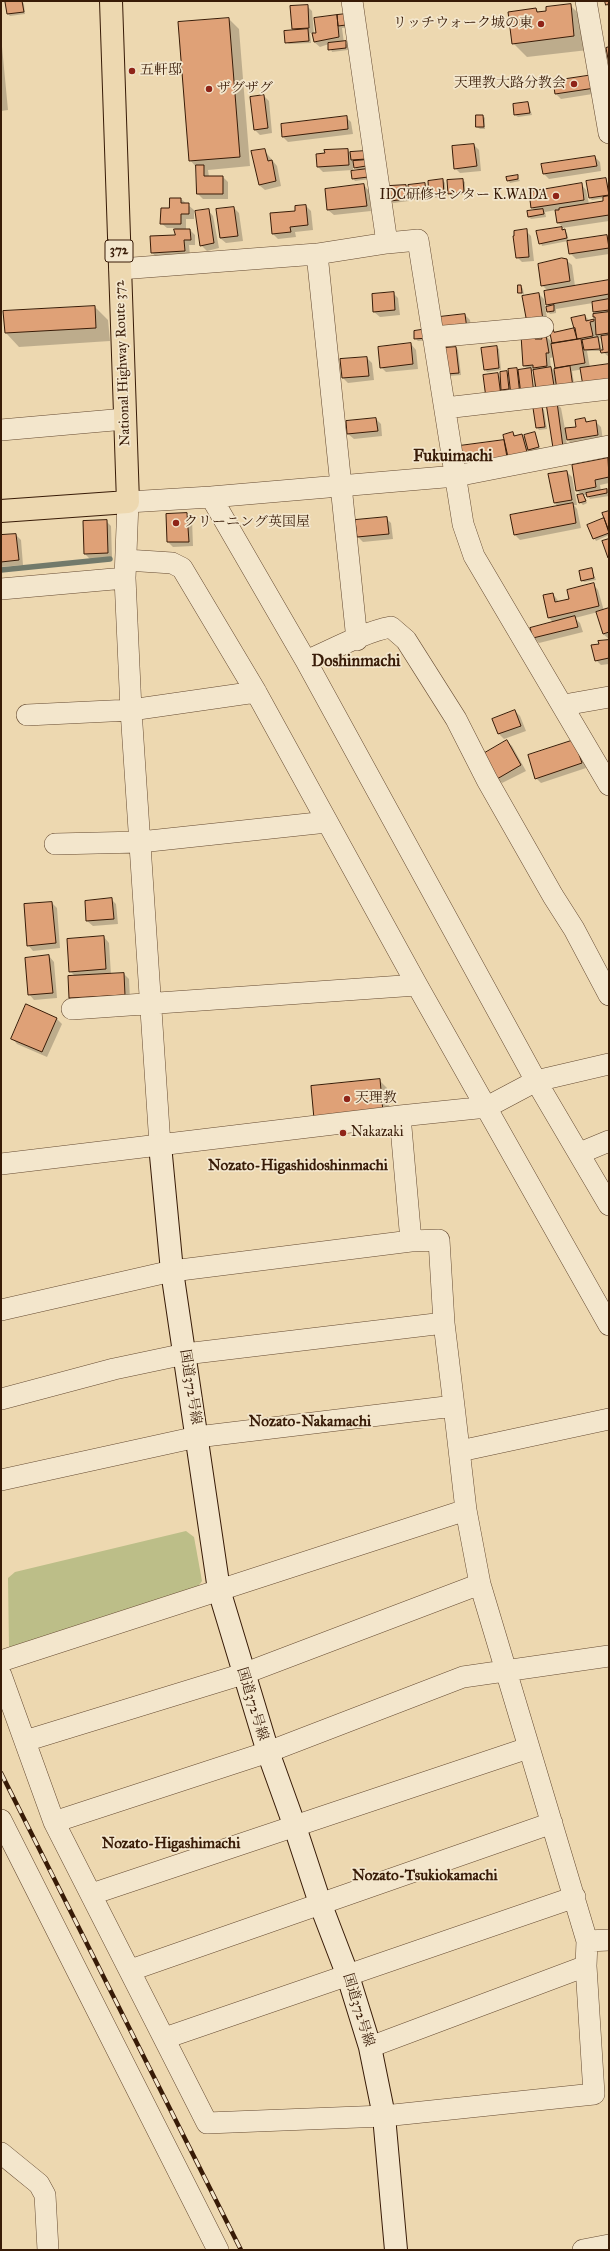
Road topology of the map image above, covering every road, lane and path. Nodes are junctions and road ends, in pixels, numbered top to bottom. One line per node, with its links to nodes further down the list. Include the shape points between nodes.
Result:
1 (111, 1): 7 (highway, National Highway Route 372 / 372)
2 (352, 1): 5 (street)
3 (586, 1): 4 (street)
4 (609, 133)
5 (387, 243): 6 (street); 9 (street, via 418,240)
6 (317, 254): 7 (street); 16 (street)
7 (120, 269): 12 (highway, National Highway Route 372 / 372)
8 (543, 327): 9 (street)
9 (433, 337): 11 (street)
10 (609, 389): 11 (street)
11 (445, 408): 15 (street)
12 (125, 419): 13 (street); 18 (highway, National Highway Route 372 / 372)
13 (1, 430)
14 (609, 446): 15 (street)
15 (456, 476): 16 (street); 26 (street, via 463,524 474,556)
16 (340, 485): 17 (street); 22 (street)
17 (211, 497): 18 (street); 23 (street)
18 (128, 502): 19 (highway); 20 (street)
19 (1, 511)
20 (125, 569): 21 (street); 24 (street, via 172,564 182,568); 27 (street)
21 (1, 589)
22 (357, 640): 23 (street); 34 (street, via 371,631 391,627 406,640 456,719 487,780 574,929)
23 (306, 661): 38 (street)
24 (256, 692): 27 (street); 30 (street)
25 (609, 697): 26 (street)
26 (564, 705): 29 (street)
27 (131, 710): 28 (street); 31 (street)
28 (27, 715)
29 (609, 785)
30 (327, 822): 31 (street); 33 (street)
31 (140, 842): 32 (street); 35 (street)
32 (55, 844)
33 (417, 985): 35 (street); 39 (street)
34 (609, 995)
35 (150, 1003): 36 (street); 42 (street)
36 (72, 1008)
37 (609, 1064): 38 (street)
38 (536, 1081): 39 (street); 43 (street)
39 (487, 1107): 40 (street); 50 (street)
40 (400, 1116): 42 (street); 46 (street)
41 (609, 1141): 43 (street)
42 (160, 1145): 44 (street); 47 (street, 国道372号線)
43 (580, 1153): 45 (street)
44 (1, 1164)
45 (609, 1205)
46 (411, 1241): 47 (street); 49 (street, via 439,1240)
47 (172, 1271): 48 (street); 51 (street, 国道372号線)
48 (1, 1310)
49 (444, 1323): 51 (street); 53 (street)
50 (609, 1325)
51 (185, 1354): 52 (street, via 114,1369); 55 (street, 国道372号線)
52 (1, 1399)
53 (454, 1406): 55 (street); 56 (street)
54 (609, 1419): 56 (street)
55 (197, 1437): 57 (street); 60 (street, 国道372号線)
56 (460, 1451): 58 (street)
57 (1, 1480)
58 (466, 1510): 59 (street); 60 (street)
59 (480, 1584): 63 (street); 64 (street)
60 (219, 1590): 62 (street); 64 (street, 国道372号線)
61 (609, 1656): 63 (street)
62 (1, 1661)
63 (508, 1671): 67 (street); 68 (street, via 463,1678)
64 (243, 1674): 66 (street); 68 (street, 国道372号線)
65 (1, 1675): 66 (street)
66 (25, 1742): 70 (street)
67 (528, 1748): 71 (street); 72 (street)
68 (268, 1752): 70 (street); 72 (street, 国道372号線)
69 (1, 1820): 87 (street)
70 (54, 1822): 73 (street)
71 (552, 1823): 74 (street); 75 (street)
72 (296, 1827): 73 (street); 75 (street, 国道372号線)
73 (92, 1894): 79 (street)
74 (575, 1897): 77 (street); 80 (street)
75 (320, 1903): 79 (street); 80 (street, 国道372号線)
76 (609, 1940): 77 (street)
77 (587, 1941): 78 (street)
78 (586, 1966): 82 (street); 83 (street, via 594,2094)
79 (131, 1970): 81 (street)
80 (348, 1976): 81 (street); 82 (street, 国道372号線)
81 (165, 2038): 83 (street, via 207,2123)
82 (370, 2047): 83 (street, 国道372号線)
83 (384, 2116): 88 (street, 国道372号線)
84 (1, 2153): 86 (street, via 39,2184 45,2195)
85 (609, 2245): 89 (street)
86 (48, 2250)
87 (218, 2250)
88 (396, 2250)
89 (583, 2250)

